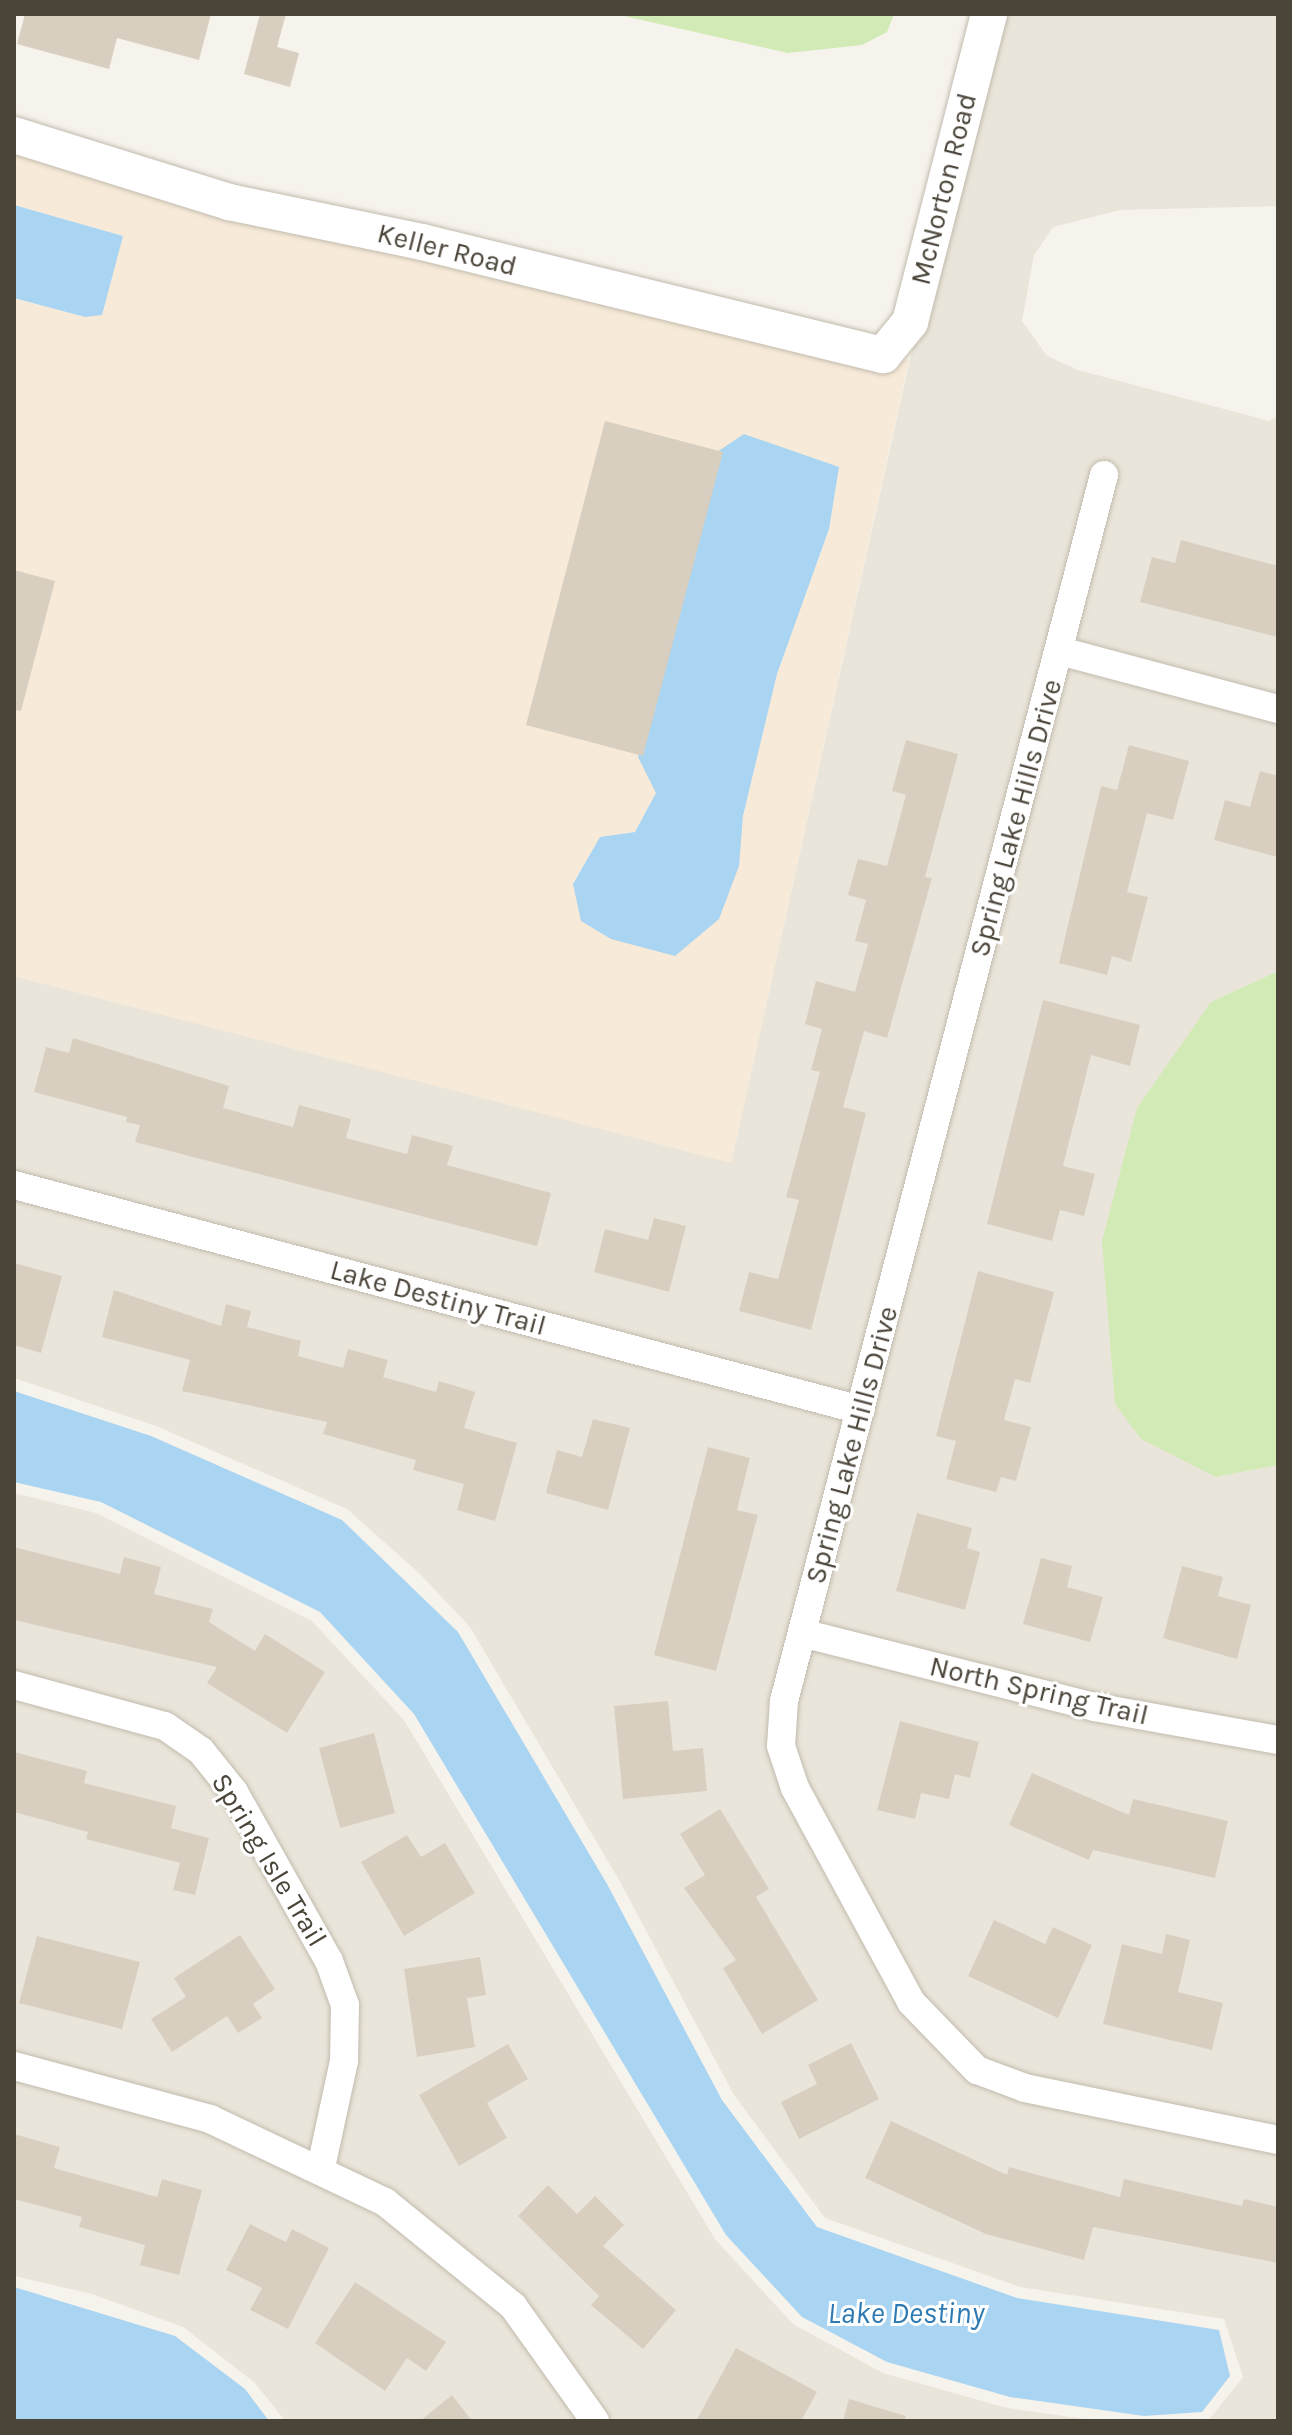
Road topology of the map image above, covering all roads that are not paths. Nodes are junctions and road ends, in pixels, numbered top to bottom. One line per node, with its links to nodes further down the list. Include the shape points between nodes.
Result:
1 (989, 14): 3 (street, McNorton Road, via 910,322)
2 (14, 135): 3 (street, Keller Road, via 229,202 422,242)
3 (883, 355)
4 (1104, 475): 5 (street, Spring Lake Hills Drive)
5 (1060, 651): 6 (street); 8 (street, Spring Lake Hills Drive)
6 (1278, 709)
7 (14, 1185): 8 (street, Lake Destiny Trail)
8 (861, 1410): 9 (street, Spring Lake Hills Drive)
9 (802, 1633): 11 (street, North Spring Trail, via 1094,1707); 13 (street, Spring Lake Hills Drive, via 784,1701 781,1746 795,1788 911,2002 943,2041 977,2070 1025,2088)
10 (14, 1685): 14 (street, Spring Isle Trail, via 165,1726 201,1751 234,1792 329,1961 345,2005 344,2061)
11 (1278, 1740)
12 (14, 2066): 14 (street, via 210,2119)
13 (1278, 2140)
14 (321, 2167): 15 (street, via 385,2202 513,2306)
15 (595, 2421)

